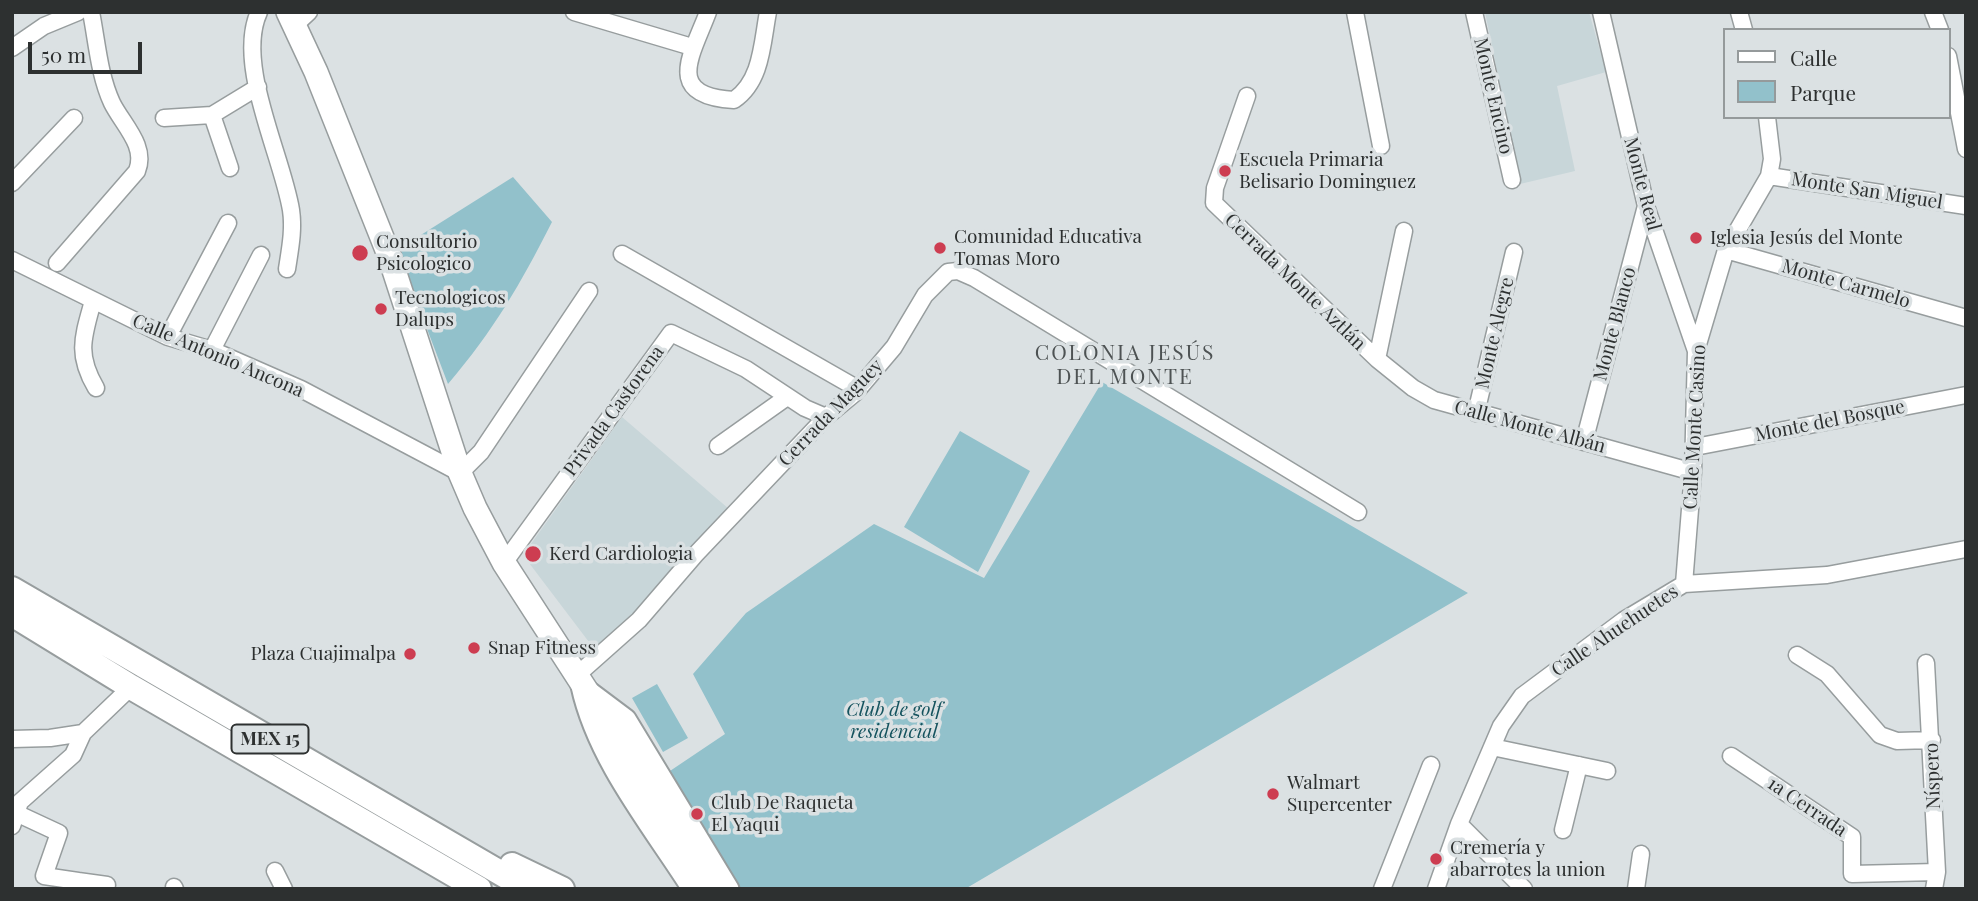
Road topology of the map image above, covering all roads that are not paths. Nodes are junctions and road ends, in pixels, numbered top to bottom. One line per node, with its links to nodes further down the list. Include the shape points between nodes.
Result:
1 (78, 12): 12 (street, via 44,26)
2 (91, 12): 35 (street, via 104,80 142,160)
3 (259, 12): 14 (street, via 253,24 252,47)
4 (574, 12): 11 (street)
5 (708, 12): 11 (street)
6 (768, 12): 11 (street, via 756,76 748,91 734,100 702,94 690,83 686,65)
7 (1355, 12): 20 (street)
8 (1474, 12): 24 (street, Monte Encino)
9 (1601, 12): 26 (street, Monte Real)
10 (297, 17): 54 (main road, via 388,255)
11 (692, 47)
12 (12, 48)
13 (1950, 65): 21 (street)
14 (258, 87): 16 (street); 36 (street, via 292,214)
15 (1247, 96): 43 (street, Cerrada Monte Aztlán, via 1214,203)
16 (212, 115): 18 (street); 22 (street)
17 (74, 118): 25 (street)
18 (164, 118)
19 (1767, 119): 23 (street, Calle Monte Casino, via 1772,159)
20 (1381, 146)
21 (1966, 149)
22 (230, 168)
23 (1769, 176): 27 (street, Monte San Miguel); 30 (street, Calle Monte Casino)
24 (1512, 180)
25 (12, 183)
26 (1646, 206): 42 (street, Monte Real); 50 (street, Monte Blanco)
27 (1966, 206)
28 (229, 223): 40 (street)
29 (1404, 231): 43 (street)
30 (1726, 250): 39 (street, Monte Carmelo); 42 (street, Calle Monte Casino)
31 (1514, 252): 48 (street, Monte Alegre)
32 (622, 254): 45 (street)
33 (261, 256): 41 (street)
34 (12, 260): 38 (street, Calle Antonio Ancona)
35 (57, 263)
36 (287, 269)
37 (589, 292): 54 (street, via 481,452)
38 (93, 301): 41 (street, Calle Antonio Ancona, via 168,337); 44 (street, via 82,353)
39 (1966, 318)
40 (173, 327)
41 (212, 350): 54 (street, Calle Antonio Ancona, via 300,389)
42 (1696, 351): 52 (street, Calle Monte Casino)
43 (1377, 359): 48 (street, Calle Monte Albán, via 1423,394)
44 (96, 388)
45 (858, 389): 49 (street, Cerrada Maguey); 55 (street, Cerrada Maguey, via 894,347 925,295 948,272 958,271)
46 (1966, 395): 52 (street, Monte del Bosque)
47 (787, 397): 49 (street, Privada Castorena); 51 (street); 57 (street, Privada Castorena, via 746,369 671,334)
48 (1476, 413): 50 (street, Calle Monte Albán)
49 (826, 417): 63 (street, Cerrada Maguey)
50 (1584, 442): 53 (street, Calle Monte Albán)
51 (719, 446)
52 (1695, 447): 53 (street, Calle Monte Casino)
53 (1693, 472): 58 (street, Calle Monte Casino)
54 (460, 473): 57 (main road)
55 (1358, 512)
56 (1966, 549): 58 (street, Calle Ahuehuetes, via 1827,575)
57 (504, 563): 63 (main road)
58 (1684, 584): 68 (street, Calle Ahuehuetes, via 1624,621 1522,696)
59 (12, 589): 75 (main road, MEX 15)
60 (12, 614): 64 (main road, MEX 15)
61 (1797, 655): 67 (street, via 1828,674 1880,735 1897,741)
62 (1926, 663): 67 (street, Níspero)
63 (579, 680): 86 (street, via 586,711 615,768); 87 (main road); 88 (street, via 626,719)
64 (131, 687): 65 (street); 83 (main road, MEX 15)
65 (83, 733): 66 (street); 73 (street, via 73,755 20,802)
66 (12, 739)
67 (1932, 740): 79 (street, Níspero)
68 (1492, 747): 71 (street); 74 (street, Calle Ahuehuetes)
69 (1731, 756): 79 (street, 1a Cerrada, via 1852,837 1852,874)
70 (1432, 765): 89 (street)
71 (1579, 765): 72 (street); 76 (street)
72 (1608, 771)
73 (14, 820): 80 (street, via 59,833 44,876)
74 (1459, 824): 90 (street, Calle Ahuehuetes); 91 (street)
75 (426, 829): 84 (main road, MEX 15); 85 (main road)
76 (1563, 830)
77 (1641, 854): 92 (street)
78 (275, 871): 82 (street)
79 (1937, 872): 93 (street, Níspero)
80 (79, 885): 81 (street)
81 (107, 885)
82 (284, 889)
83 (479, 889)
84 (528, 889)
85 (562, 889)
86 (692, 889)
87 (707, 889)
88 (729, 889)
89 (1382, 889)
90 (1436, 889)
91 (1524, 889)
92 (1636, 889)
93 (1934, 889)

